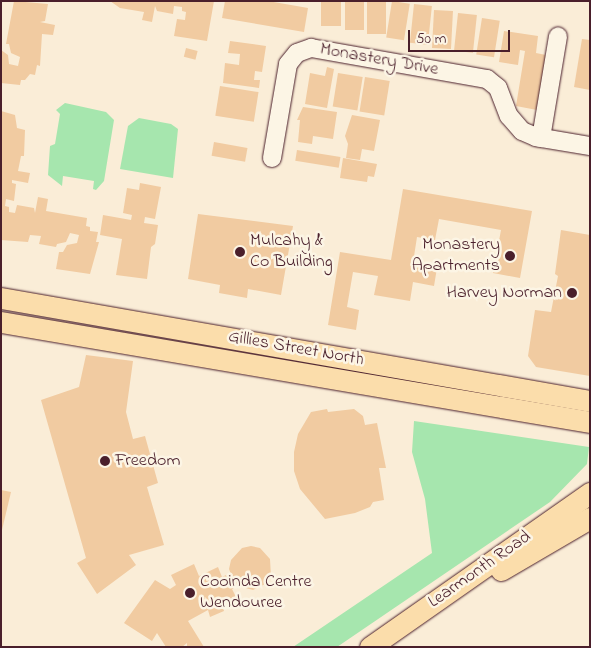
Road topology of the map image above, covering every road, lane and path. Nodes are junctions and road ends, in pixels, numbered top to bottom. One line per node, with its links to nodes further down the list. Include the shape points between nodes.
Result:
1 (558, 36): 2 (street)
2 (541, 138): 3 (street, Monastery Drive); 4 (street, Monastery Drive, via 516,126 506,112 499,90 487,79 311,48 297,53 288,64)
3 (590, 146)
4 (272, 158)
5 (1, 298): 7 (main road, Gillies Street North)
6 (1, 322): 8 (main road, Gillies Street North)
7 (590, 401)
8 (590, 422)
9 (590, 493): 11 (main road, Learmonth Road)
10 (590, 518): 12 (main road, Learmonth Road, via 467,591)
11 (370, 647)
12 (390, 647)

